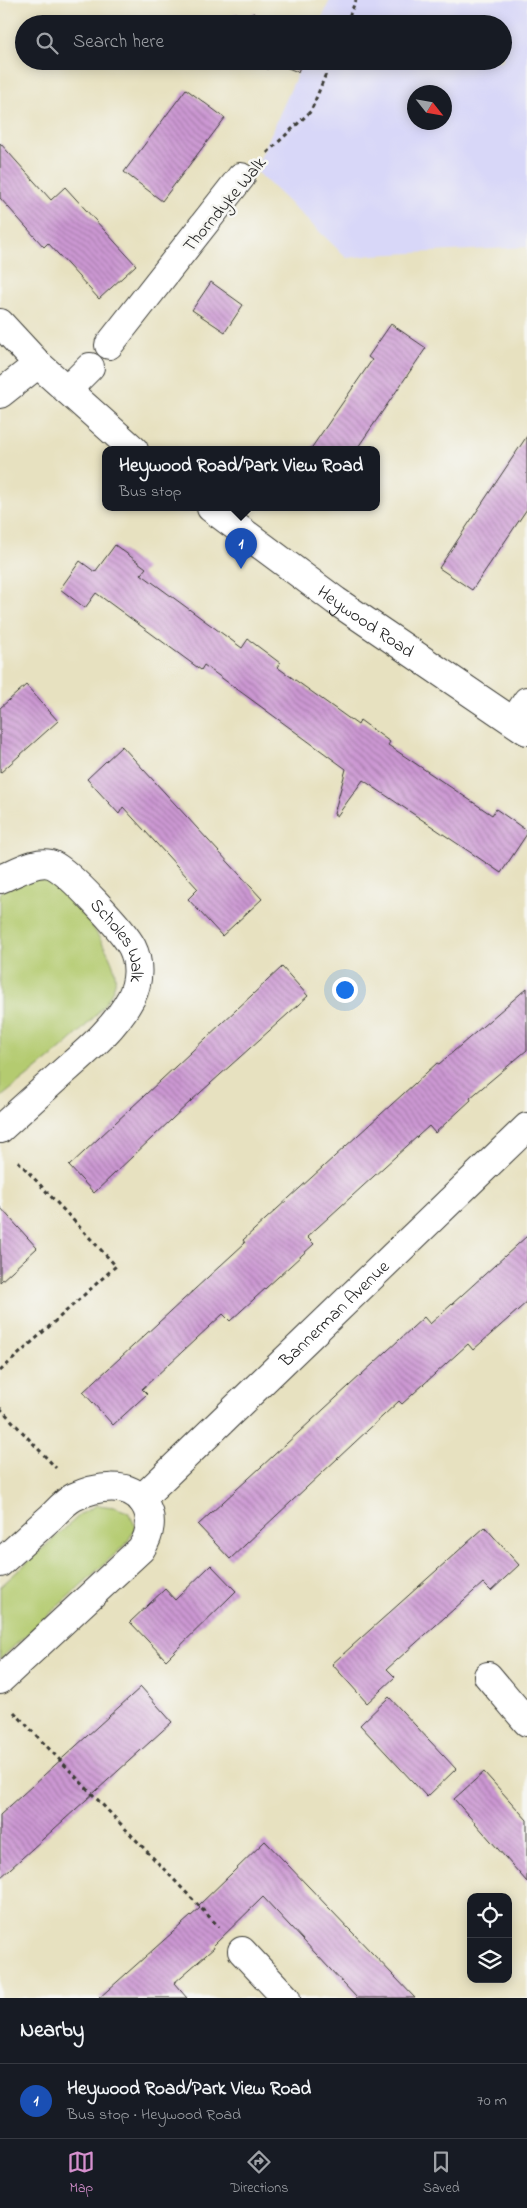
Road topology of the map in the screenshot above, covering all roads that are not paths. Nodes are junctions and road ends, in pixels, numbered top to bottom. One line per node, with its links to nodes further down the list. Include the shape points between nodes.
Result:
1 (241, 177): 3 (street, Thorndyke Walk)
2 (0, 323): 4 (street)
3 (109, 344)
4 (38, 364): 6 (street); 7 (street)
5 (90, 367): 6 (street)
6 (67, 390): 8 (street)
7 (0, 394)
8 (130, 446)
9 (215, 511): 10 (street, Heywood Road, via 336,601)
10 (522, 718)
11 (0, 880): 13 (street, Scholes Walk, via 36,864 53,864 82,888 132,946 138,978 131,997 107,1031)
12 (527, 1127): 14 (street, Bannerman Avenue)
13 (0, 1129)
14 (141, 1499): 15 (street, via 122,1488 89,1490 72,1498); 17 (street, via 148,1509 150,1524 148,1538 141,1549)
15 (0, 1563)
16 (488, 1676): 18 (street)
17 (0, 1680)
18 (527, 1722)
19 (242, 1950): 20 (street)
20 (286, 1998)

